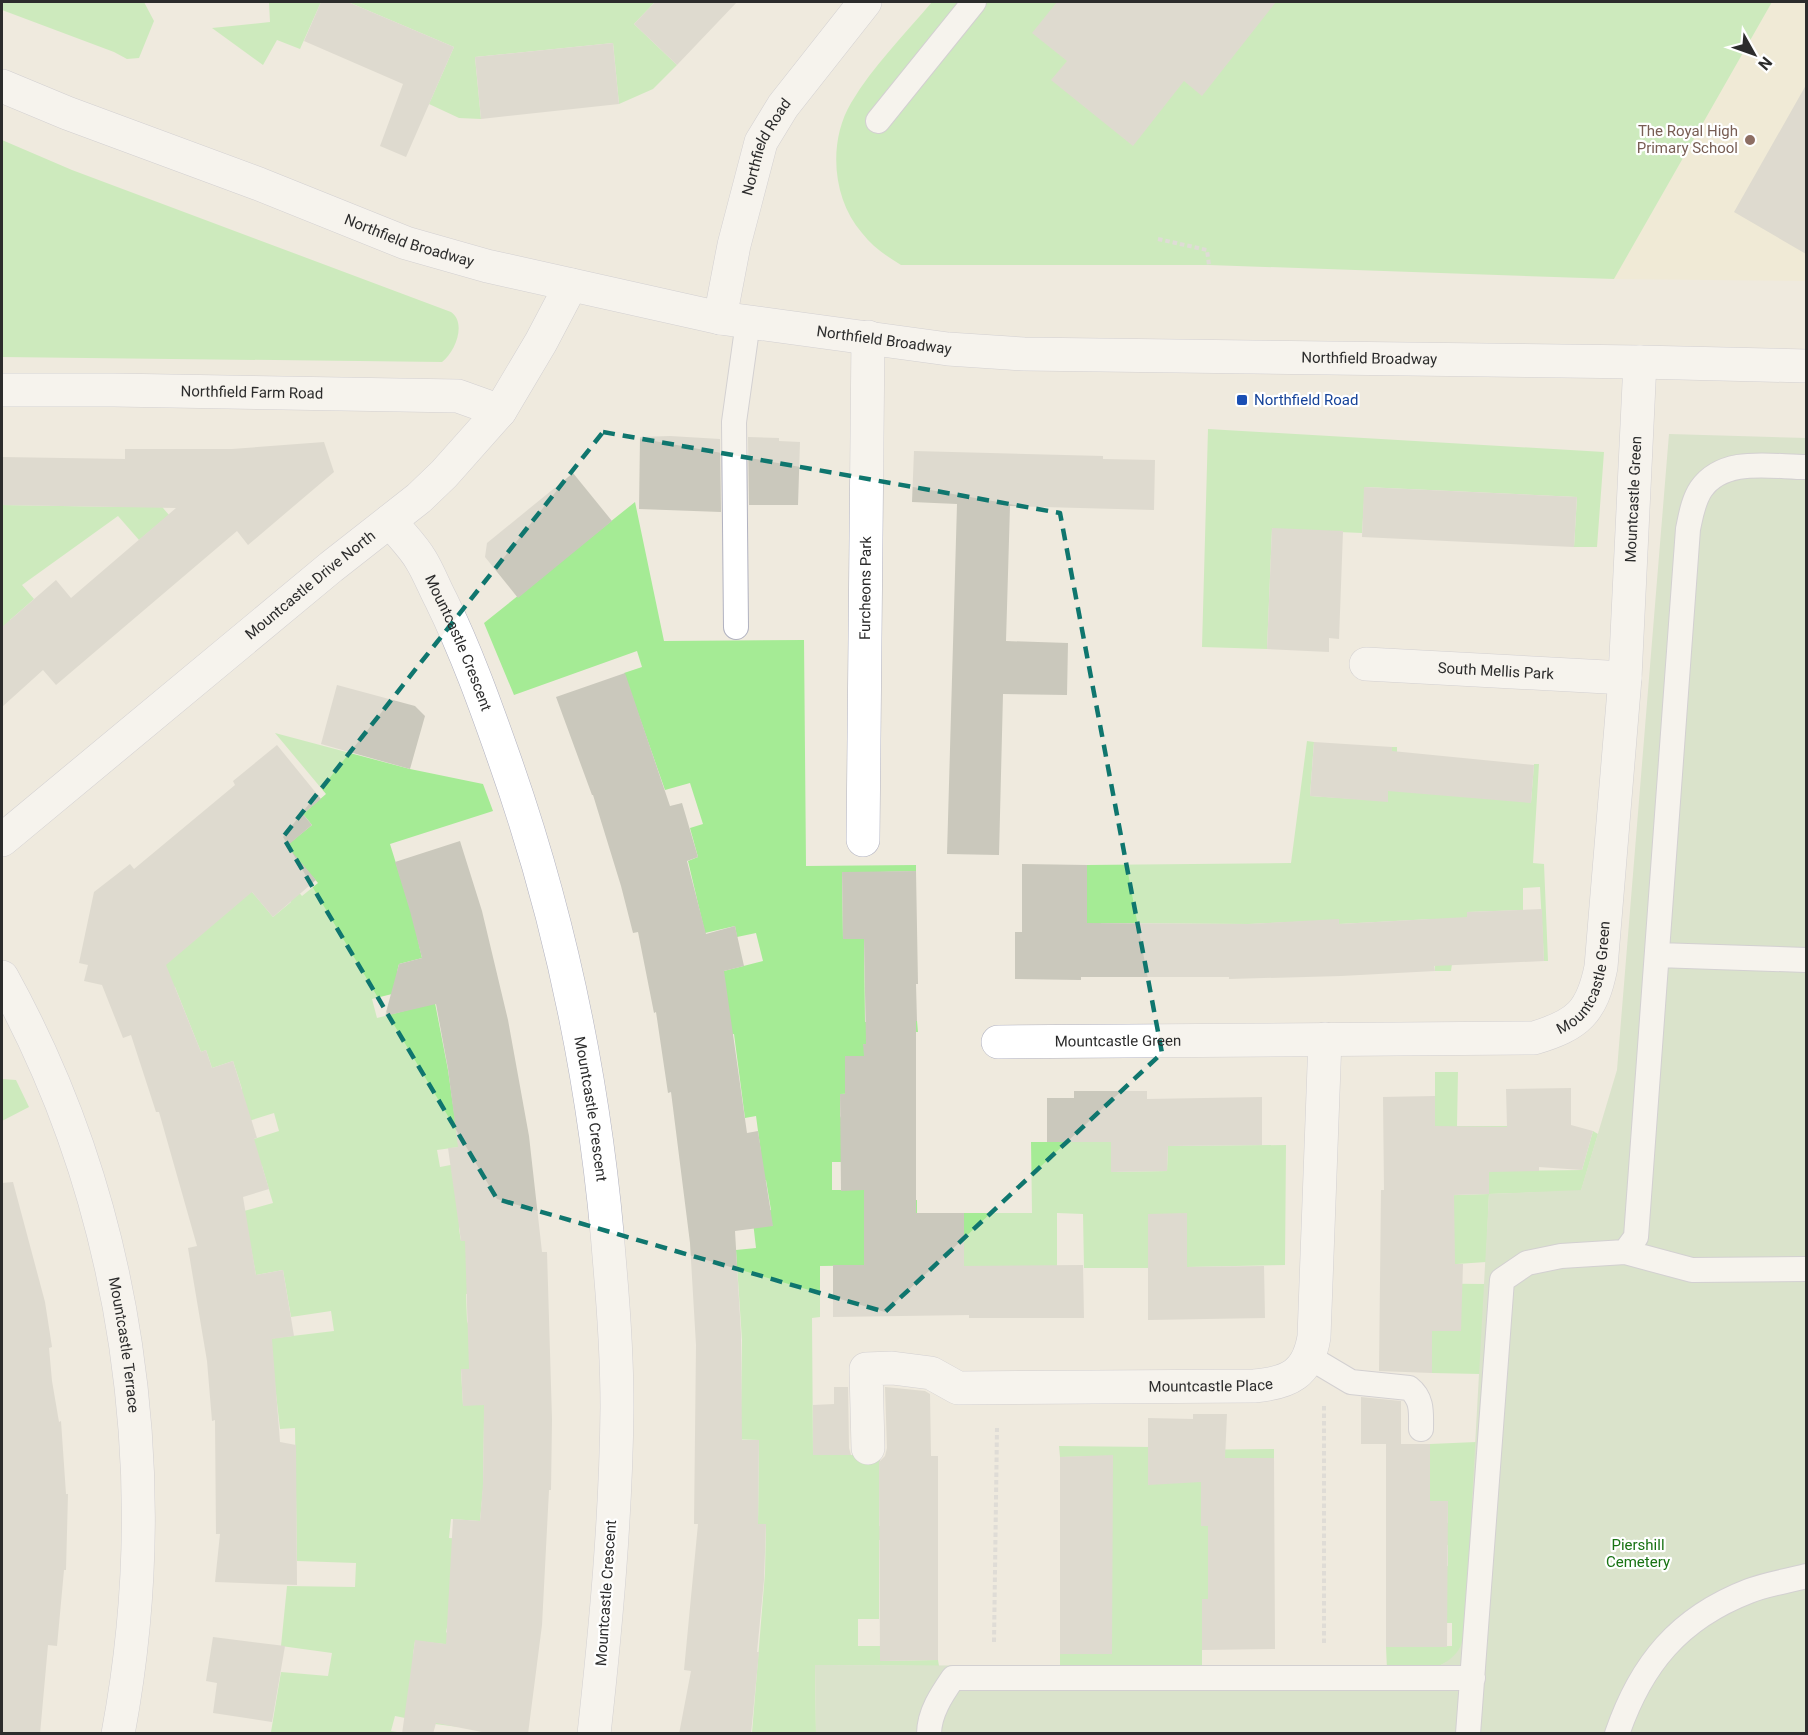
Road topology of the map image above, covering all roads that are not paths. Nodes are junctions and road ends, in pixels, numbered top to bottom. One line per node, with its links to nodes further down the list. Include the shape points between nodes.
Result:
1 (865, 2): 6 (street, Northfield Road, via 783,106 761,142 734,245)
2 (974, 2): 4 (lane)
3 (2, 86): 5 (street, Northfield Broadway, via 406,243)
4 (878, 121)
5 (571, 285): 6 (street, Northfield Broadway); 11 (street, Mountcastle Drive North)
6 (734, 320): 7 (street, Northfield Broadway); 14 (lane)
7 (868, 337): 8 (street, Northfield Broadway, via 948,349 1024,354); 18 (street, Furcheons Park)
8 (1640, 362): 9 (street, Northfield Broadway); 16 (street, Mountcastle Green)
9 (1806, 366)
10 (2, 390): 11 (street, Northfield Farm Road, via 459,396)
11 (500, 411): 13 (street, Mountcastle Drive North, via 444,474)
12 (1806, 467): 19 (lane, via 1740,466 1724,470 1702,488 1694,504 1688,529)
13 (390, 521): 17 (street, Mountcastle Drive North); 32 (street, Mountcastle Crescent, via 421,560 452,624 517,795 552,915 593,1111 606,1213 617,1406 609,1599)
14 (736, 627)
15 (1366, 664): 16 (street, South Mellis Park)
16 (1625, 678): 22 (street, Mountcastle Green, via 1601,967 1589,1004 1558,1031 1534,1038)
17 (2, 840)
18 (863, 840)
19 (1658, 955): 20 (lane); 24 (lane, via 1636,1237)
20 (1806, 960)
21 (2, 977): 31 (street, Mountcastle Terrace, via 47,1071 80,1156 121,1316 135,1419 139,1531 133,1633)
22 (1325, 1039): 23 (street, Mountcastle Green); 26 (street)
23 (998, 1042)
24 (1624, 1252): 25 (lane, via 1692,1270); 30 (lane, via 1561,1256 1527,1263 1502,1280)
25 (1806, 1269)
26 (1316, 1362): 27 (lane, via 1351,1382 1409,1388 1421,1405); 28 (street, Mountcastle Place, via 1280,1383 1266,1385 958,1388 931,1373 866,1369)
27 (1421, 1429)
28 (868, 1448)
29 (1806, 1576): 35 (lane, via 1750,1591 1680,1631 1640,1681)
30 (1473, 1678): 33 (lane, via 953,1678 938,1701); 34 (lane)
31 (118, 1734)
32 (594, 1734)
33 (929, 1734)
34 (1468, 1734)
35 (1617, 1734)

